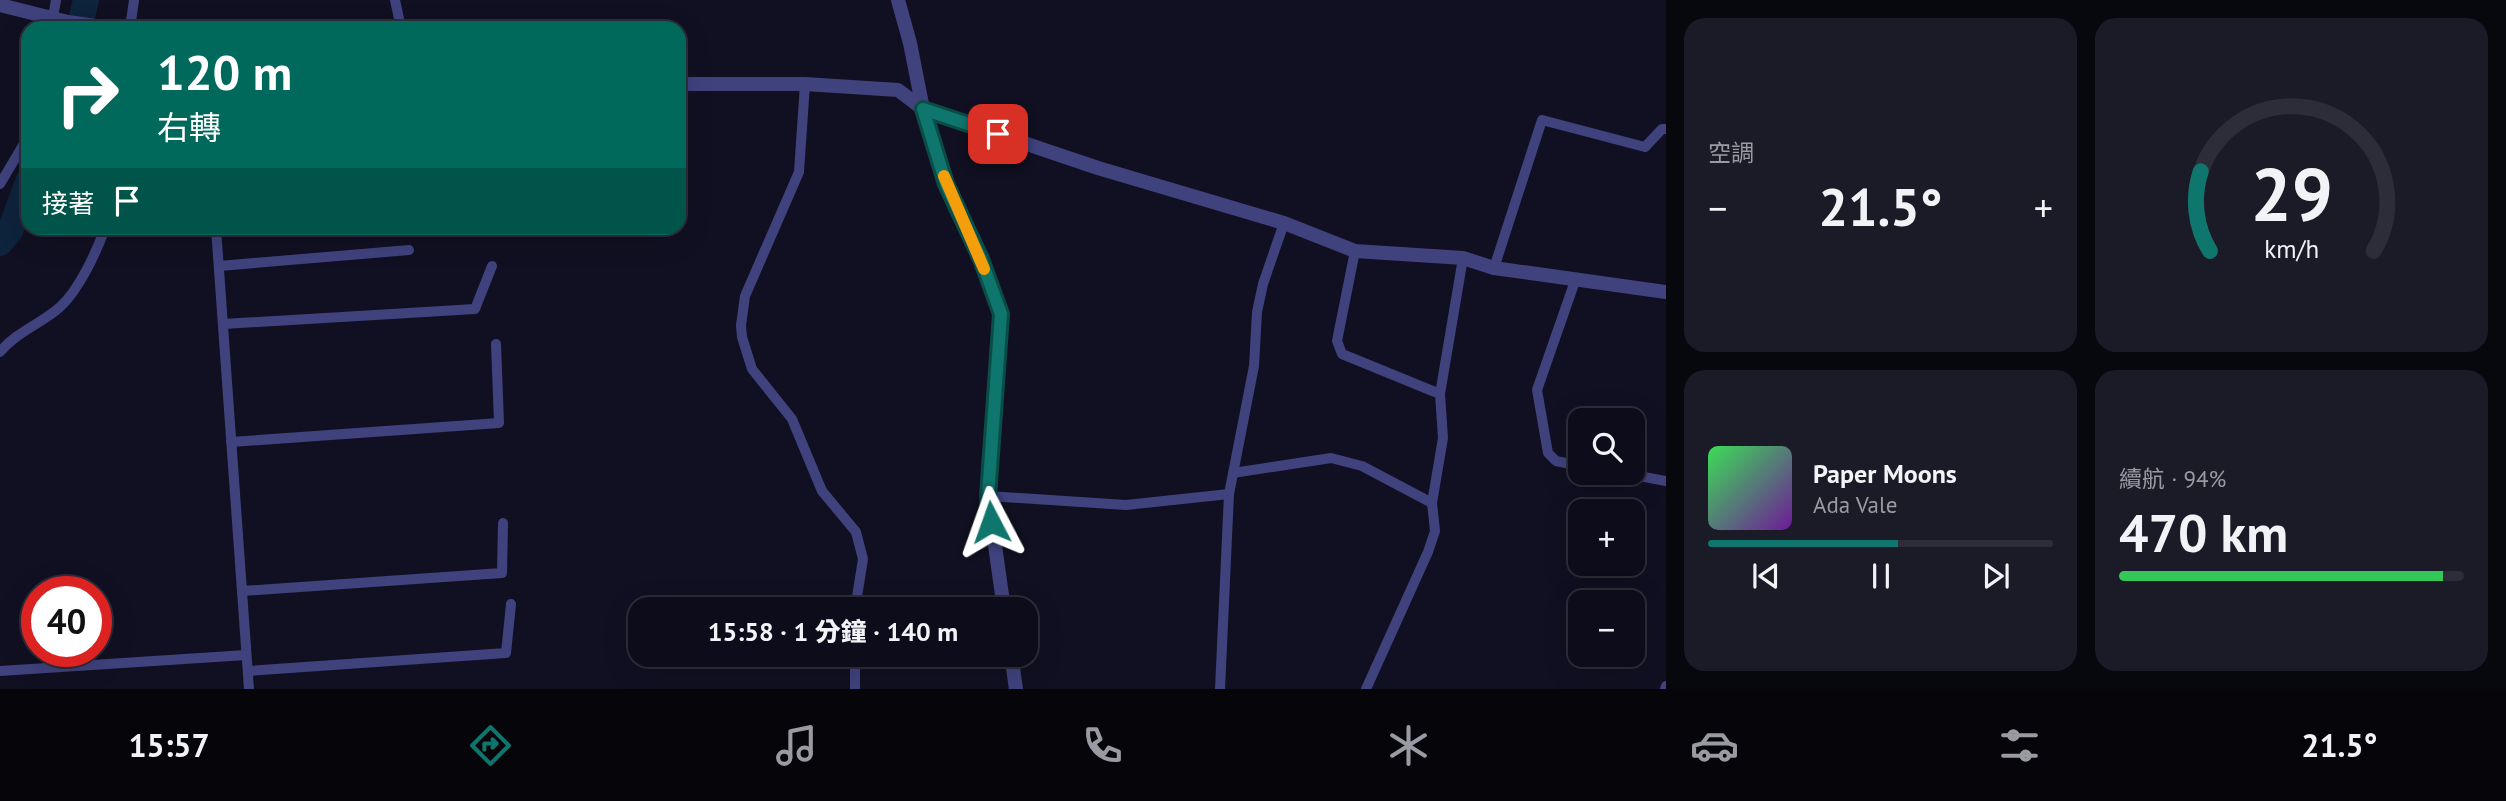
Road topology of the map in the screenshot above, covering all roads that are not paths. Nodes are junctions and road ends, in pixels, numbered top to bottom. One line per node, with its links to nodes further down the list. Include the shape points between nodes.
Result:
1 (56, 0): 7 (lane)
2 (134, 0): 8 (lane)
3 (395, 0): 9 (lane)
4 (898, 0): 12 (street)
5 (0, 5): 6 (street)
6 (46, 21)
7 (52, 21)
8 (131, 21)
9 (400, 21)
10 (686, 84): 11 (street)
11 (805, 84): 12 (street, via 898,90); 41 (lane, via 799,172 744,296 741,325 752,369 792,419 822,491 856,531 863,559)
12 (923, 109): 16 (street, via 1098,168); 37 (street, via 946,184 1001,314)
13 (1666, 129): 24 (lane, via 1645,147 1542,120)
14 (21, 149): 15 (lane)
15 (0, 184)
16 (1284, 223): 20 (street); 33 (lane, via 1262,284 1254,366)
17 (103, 235): 29 (lane, via 94,259 61,306)
18 (217, 235): 22 (lane)
19 (409, 250): 22 (lane)
20 (1355, 251): 21 (street); 30 (lane, via 1337,341 1342,354)
21 (1463, 258): 24 (street); 30 (lane)
22 (219, 266): 27 (lane)
23 (492, 266): 27 (lane, via 475,309)
24 (1493, 268): 25 (street)
25 (1575, 281): 26 (street); 32 (lane, via 1537,390 1548,453)
26 (1666, 292)
27 (223, 324): 31 (lane)
28 (496, 344): 31 (lane, via 499,423)
29 (0, 352)
30 (1440, 394): 38 (lane, via 1443,438)
31 (231, 442): 40 (lane)
32 (1568, 464)
33 (1233, 474): 36 (lane); 38 (lane, via 1331,458 1362,466)
34 (1645, 477): 35 (lane)
35 (1666, 481)
36 (1229, 494): 37 (lane, via 1126,505); 52 (lane)
37 (988, 496): 42 (street)
38 (1432, 503): 53 (lane, via 1435,531 1428,552)
39 (502, 523): 40 (lane, via 502,573)
40 (242, 591): 44 (lane)
41 (857, 597)
42 (1001, 597)
43 (511, 604): 48 (lane, via 506,653)
44 (246, 655): 47 (lane); 48 (lane)
45 (855, 667): 50 (lane)
46 (1013, 667): 51 (street)
47 (0, 671)
48 (248, 671): 49 (lane)
49 (249, 689)
50 (855, 689)
51 (1016, 689)
52 (1220, 689)
53 (1366, 689)

